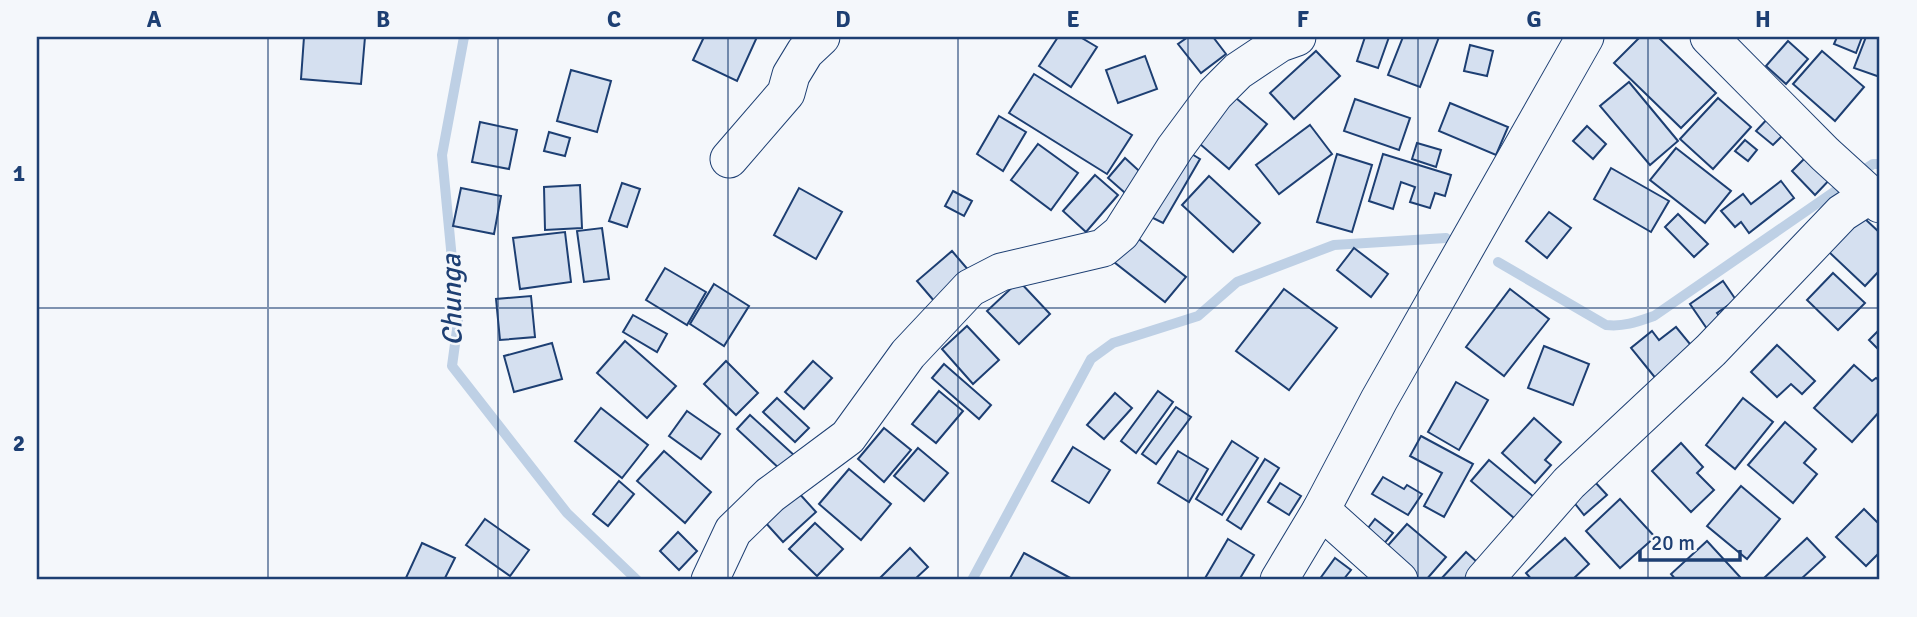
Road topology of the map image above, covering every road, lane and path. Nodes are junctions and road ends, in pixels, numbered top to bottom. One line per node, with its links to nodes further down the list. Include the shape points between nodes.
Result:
1 (821, 37): 5 (street, via 805,52 786,93)
2 (1297, 37): 8 (street, via 1238,71 1215,94 1121,233 1103,248 1002,272 970,288 908,354 848,438 770,495 733,531)
3 (1584, 37): 7 (street)
4 (1709, 37): 6 (street)
5 (729, 159)
6 (1875, 200): 11 (street, via 1842,213 1711,350 1569,483)
7 (1321, 510): 9 (street); 10 (street)
8 (710, 580)
9 (1279, 580)
10 (1399, 580)
11 (1484, 580)

